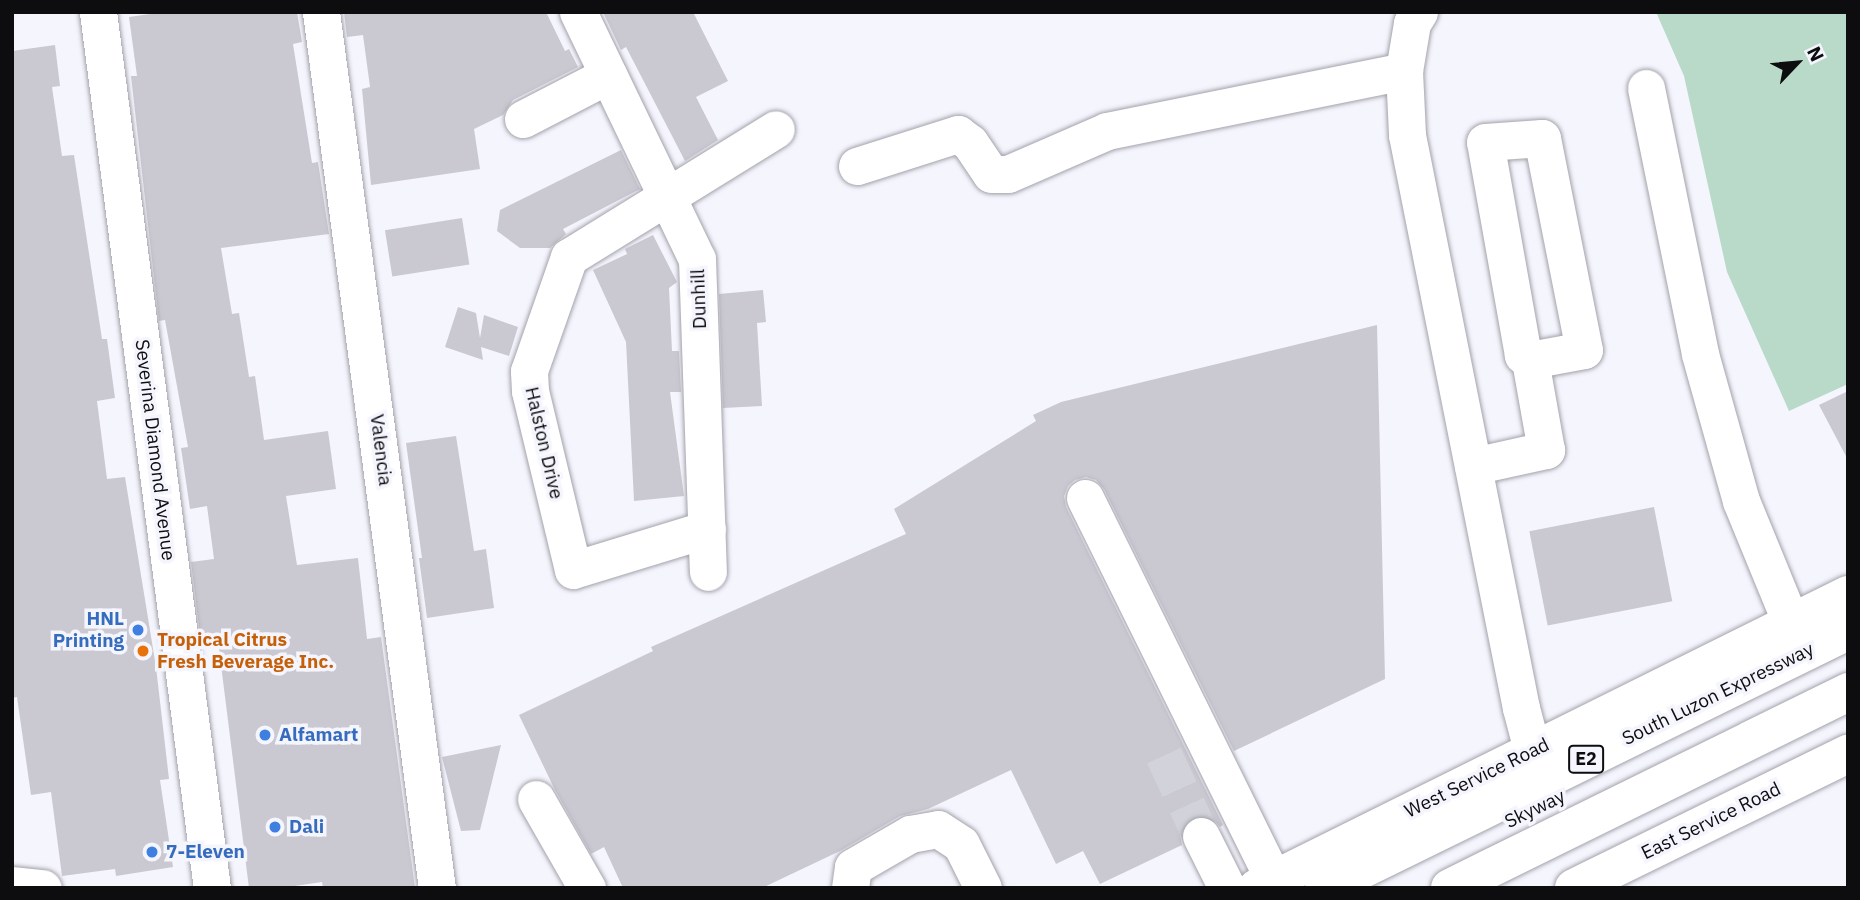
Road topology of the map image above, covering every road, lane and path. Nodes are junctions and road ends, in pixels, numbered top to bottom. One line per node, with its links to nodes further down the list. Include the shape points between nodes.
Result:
1 (98, 12): 28 (street, Severina Diamond Avenue)
2 (321, 12): 29 (street, Valencia)
3 (578, 12): 6 (street, Dunhill)
4 (1419, 12): 5 (street, via 1412,23)
5 (1404, 71): 10 (street, via 1107,131 1008,174 991,174 970,143 958,134); 13 (street, via 1407,135)
6 (608, 75): 8 (street); 11 (street, Dunhill)
7 (1646, 88): 18 (street, via 1700,354 1741,501)
8 (523, 119)
9 (776, 130): 11 (street, Halston Drive)
10 (857, 166)
11 (667, 196): 15 (street, Dunhill, via 697,259); 15 (street, Halston Drive, via 569,257 529,371 530,391 573,570)
12 (1530, 360): 12 (street, via 1523,355 1485,142 1542,138 1584,350); 13 (street, via 1546,450)
13 (1473, 466): 23 (street)
14 (1085, 498): 27 (street)
15 (707, 529): 16 (street, Dunhill)
16 (708, 572)
17 (1848, 595): 18 (main road, West Service Road)
18 (1791, 622): 23 (main road, West Service Road)
19 (1848, 631): 34 (main road, South Luzon Expressway / E2)
20 (1848, 656): 35 (main road, Skyway / E2)
21 (1848, 692): 36 (main road, Skyway)
22 (1848, 709): 37 (main road)
23 (1532, 750): 27 (main road, West Service Road)
24 (1848, 754): 38 (main road, East Service Road)
25 (536, 799): 30 (street)
26 (1201, 836): 33 (street)
27 (1265, 884)
28 (212, 888)
29 (436, 888)
30 (587, 888)
31 (850, 888): 32 (street, via 853,867 910,834 938,829 961,844)
32 (983, 888)
33 (1227, 888)
34 (1324, 888)
35 (1373, 888)
36 (1450, 888)
37 (1486, 888)
38 (1574, 888)

